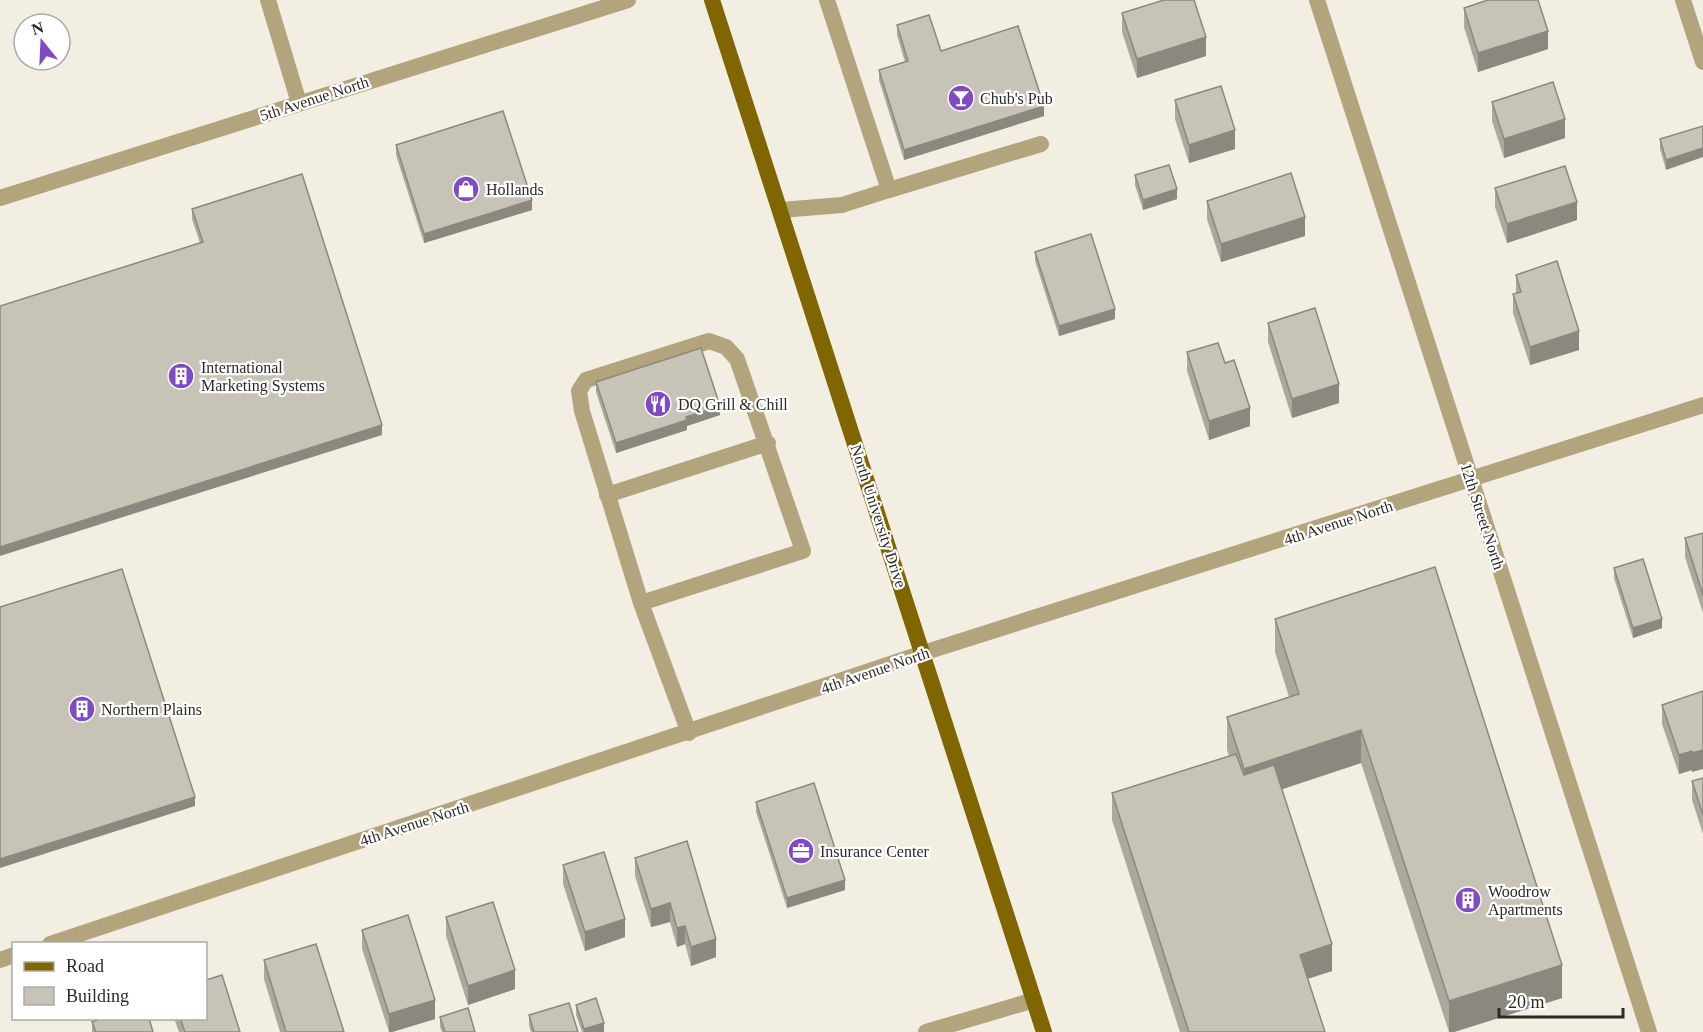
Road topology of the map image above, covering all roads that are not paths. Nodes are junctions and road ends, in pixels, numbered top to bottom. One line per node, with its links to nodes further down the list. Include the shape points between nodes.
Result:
1 (268, 0): 8 (street)
2 (628, 0): 8 (street, 5th Avenue North)
3 (712, 0): 12 (main road, North University Drive)
4 (827, 0): 10 (street)
5 (1317, 0): 15 (street, 12th Street North)
6 (1683, 0): 7 (street)
7 (1703, 62)
8 (299, 103): 11 (street, 5th Avenue North)
9 (1041, 144): 10 (street)
10 (889, 190): 12 (street, via 842,205)
11 (0, 198)
12 (780, 210): 18 (main road, North University Drive)
13 (1703, 405): 15 (street, 4th Avenue North)
14 (768, 443): 16 (street); 16 (street, via 737,359 726,346 709,341 586,380 579,391 582,411); 17 (street, via 803,550)
15 (1471, 479): 18 (street, 4th Avenue North); 24 (street, 12th Street North)
16 (607, 495): 17 (street)
17 (641, 603): 19 (street)
18 (923, 653): 19 (street, 4th Avenue North); 21 (main road, North University Drive)
19 (689, 733): 20 (street, 4th Avenue North)
20 (56, 942)
21 (1034, 1000): 22 (street); 23 (main road, North University Drive)
22 (926, 1032)
23 (1044, 1032)
24 (1649, 1032)

